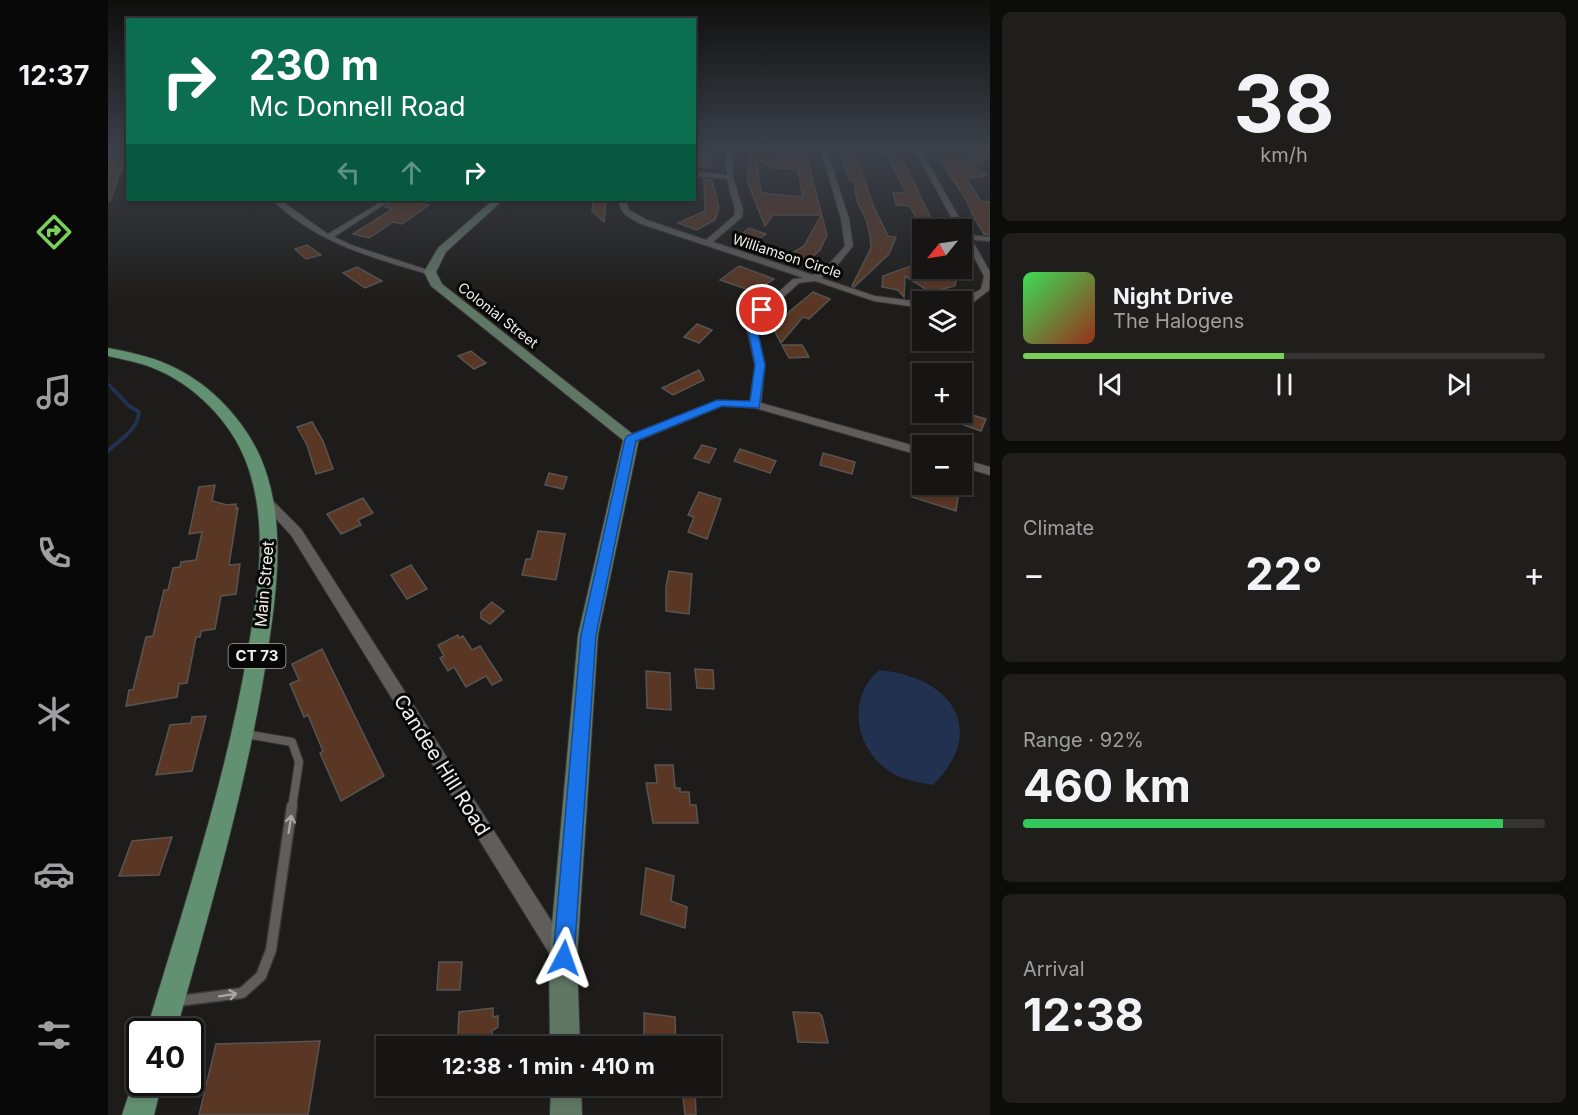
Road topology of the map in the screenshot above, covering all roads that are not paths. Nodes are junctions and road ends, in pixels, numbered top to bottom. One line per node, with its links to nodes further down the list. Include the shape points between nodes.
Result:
1 (736, 199): 12 (street, via 738,217)
2 (839, 199): 15 (street, via 849,246 832,266)
3 (945, 199): 8 (street)
4 (283, 201): 9 (street)
5 (386, 201): 9 (street)
6 (497, 201): 14 (street, via 442,250)
7 (623, 201): 12 (street, Williamson Circle, via 625,210 644,222)
8 (957, 219)
9 (328, 237): 14 (street)
10 (972, 237): 11 (street)
11 (990, 239)
12 (707, 243): 15 (street, Williamson Circle)
13 (972, 246): 16 (street, via 988,276 985,290)
14 (430, 272): 20 (street, Colonial Street, via 437,286)
15 (813, 279): 17 (street, Williamson Circle, via 874,298); 19 (street, via 796,280 752,324 760,365)
16 (972, 299)
17 (912, 304)
18 (108, 352): 24 (main road, Main Street / CT 73, via 149,361 199,387 238,431 256,467)
19 (755, 405): 20 (street, via 721,403); 21 (street)
20 (631, 439): 26 (street, via 588,635)
21 (912, 449)
22 (972, 466): 23 (street)
23 (990, 471)
24 (267, 502): 25 (main road, Main Street / CT 73, via 270,546 266,595); 26 (street, Candee Hill Road, via 296,532)
25 (243, 733): 27 (main road, Main Street / CT 73); 27 (lane, one-way to 25, via 242,993 261,976 271,950 299,762 292,742)
26 (564, 958): 29 (street)
27 (170, 1002): 28 (main road, Main Street / CT 73)
28 (165, 1018)
29 (565, 1036)
30 (143, 1096): 32 (main road)
31 (566, 1096): 33 (street)
32 (138, 1115)
33 (566, 1115)

